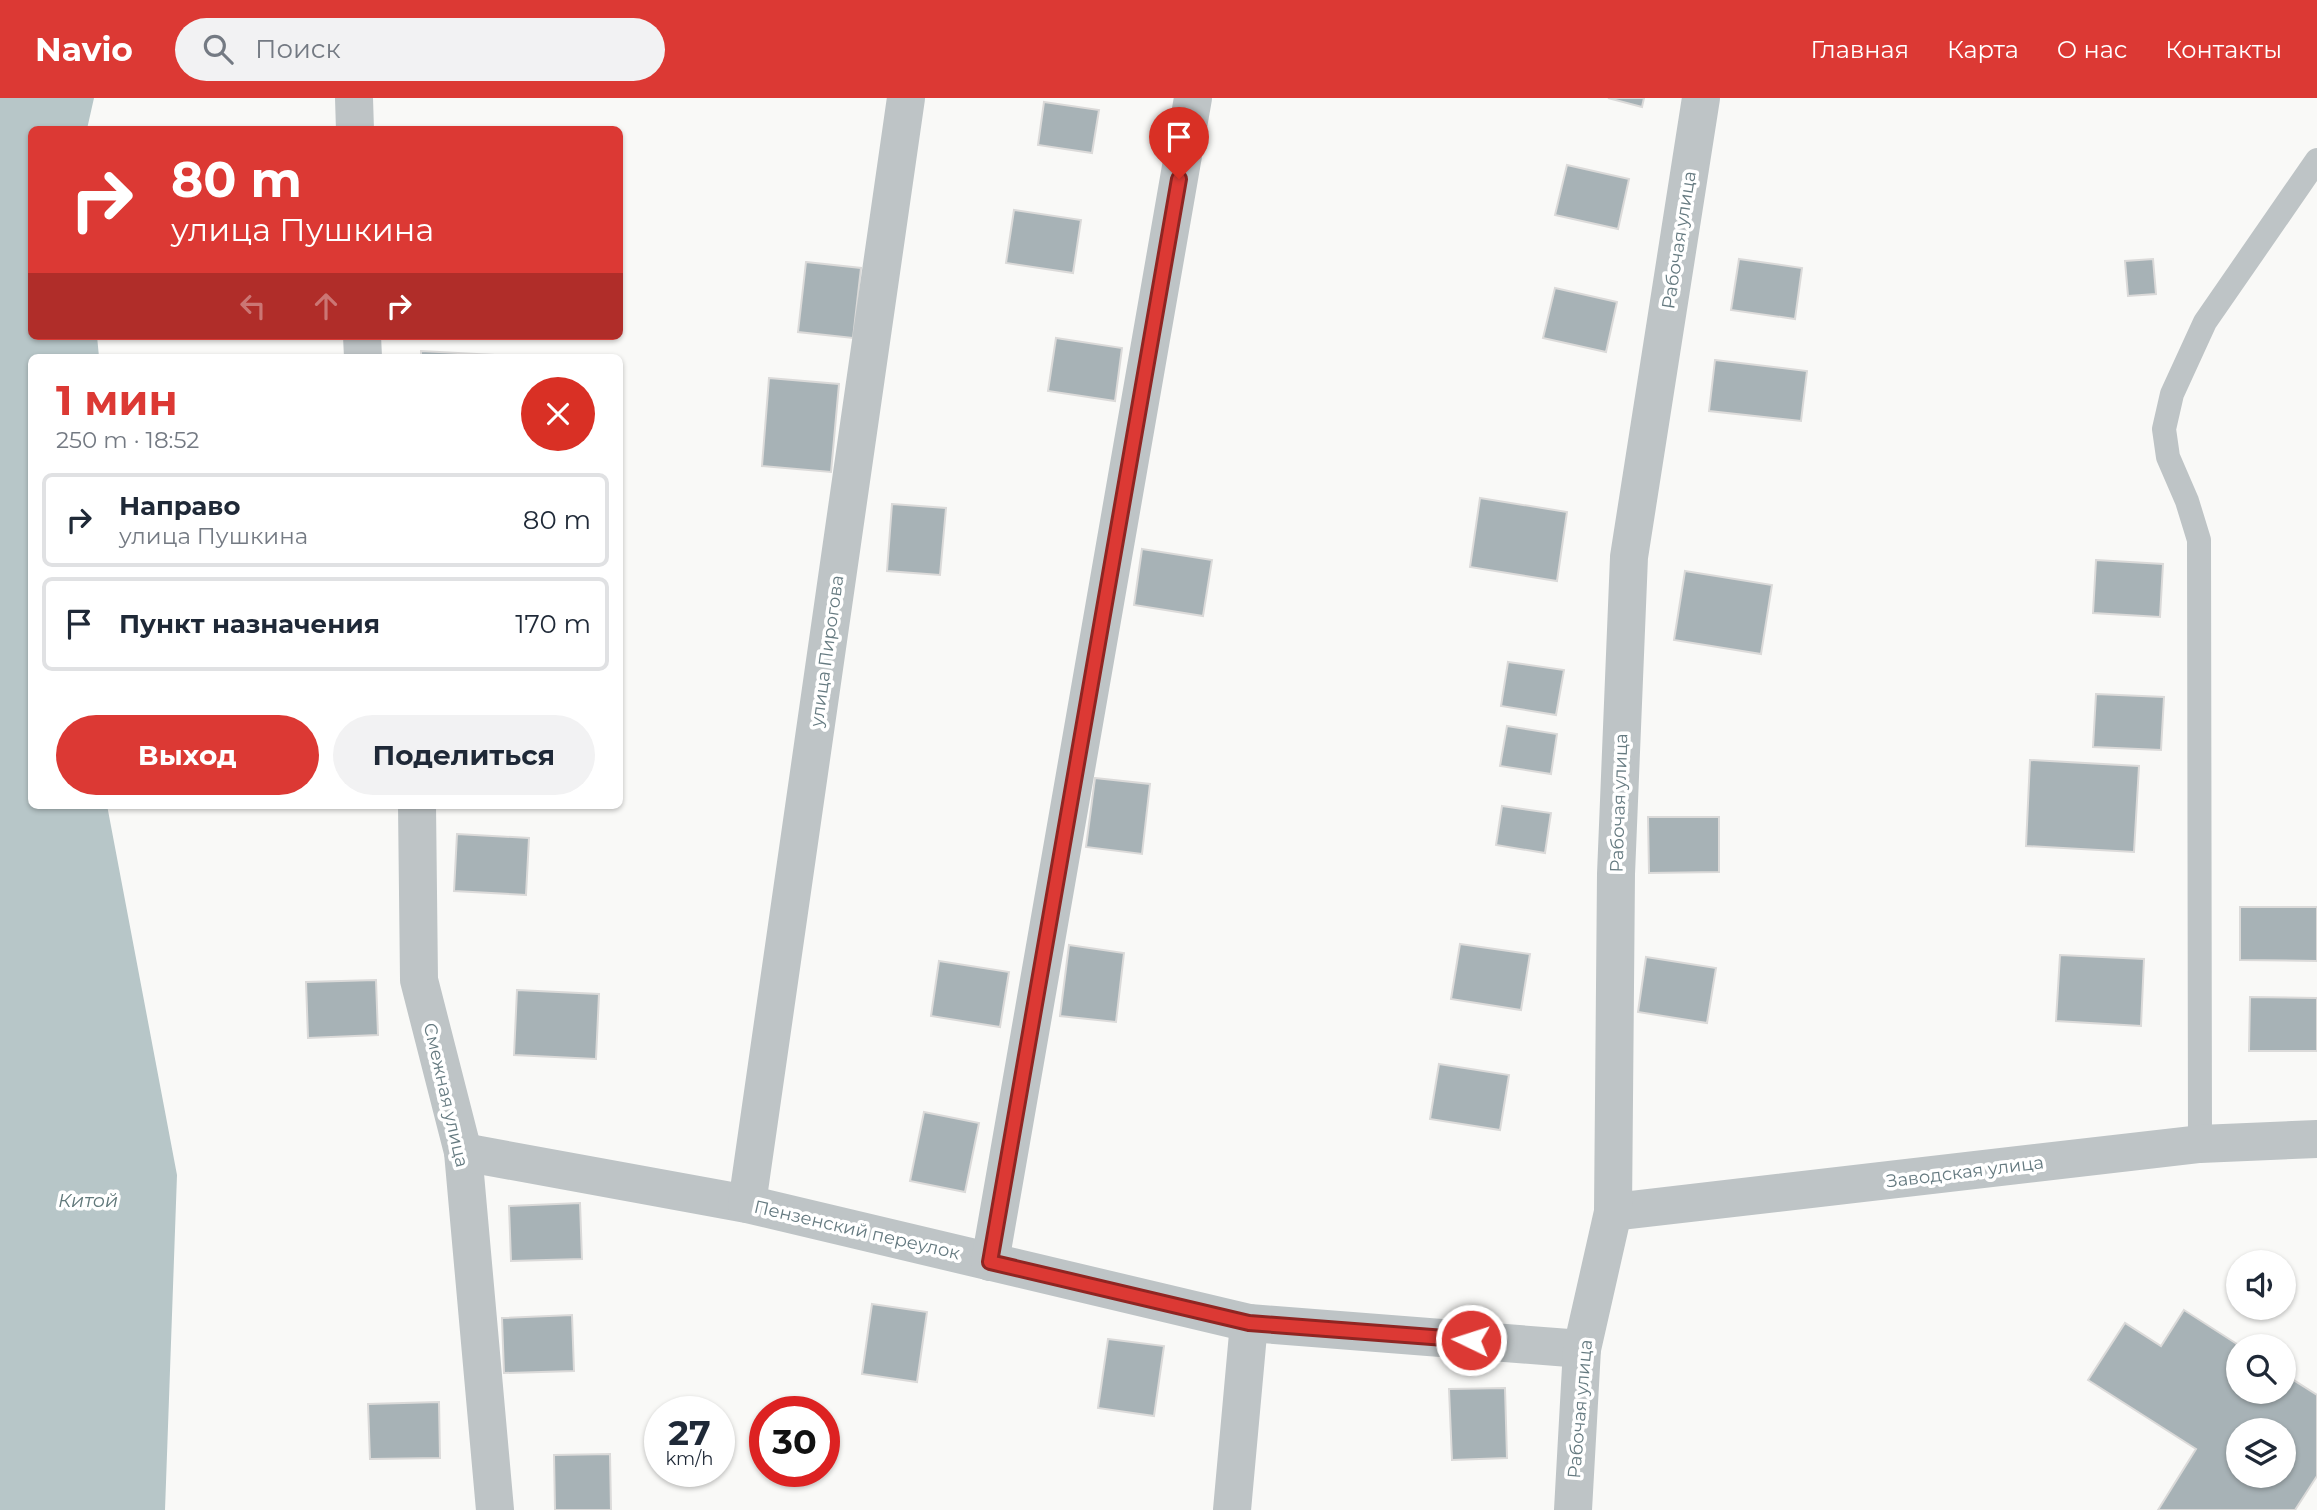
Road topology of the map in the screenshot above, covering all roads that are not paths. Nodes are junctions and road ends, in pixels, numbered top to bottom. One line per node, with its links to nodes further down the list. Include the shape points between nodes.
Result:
1 (354, 98): 5 (street)
2 (906, 98): 11 (street, улица Пирогова)
3 (1193, 98): 13 (street)
4 (1701, 98): 12 (street, Рабочая улица, via 1629,557 1616,874)
5 (355, 126)
6 (2317, 160): 9 (lane, via 2205,323 2172,394 2164,429 2168,457 2199,540)
7 (417, 809): 10 (street, Смежная улица, via 419,980)
8 (2317, 1139): 9 (street, Заводская улица)
9 (2200, 1144): 12 (street, Заводская улица)
10 (463, 1152): 11 (street, Пензенский переулок); 16 (street, Смежная улица)
11 (747, 1204): 13 (street, Пензенский переулок)
12 (1613, 1212): 15 (street, Рабочая улица)
13 (990, 1262): 14 (street, Пензенский переулок)
14 (1249, 1323): 15 (street, Пензенский переулок); 17 (street)
15 (1583, 1349): 18 (street, Рабочая улица)
16 (495, 1510)
17 (1232, 1510)
18 (1573, 1510)

